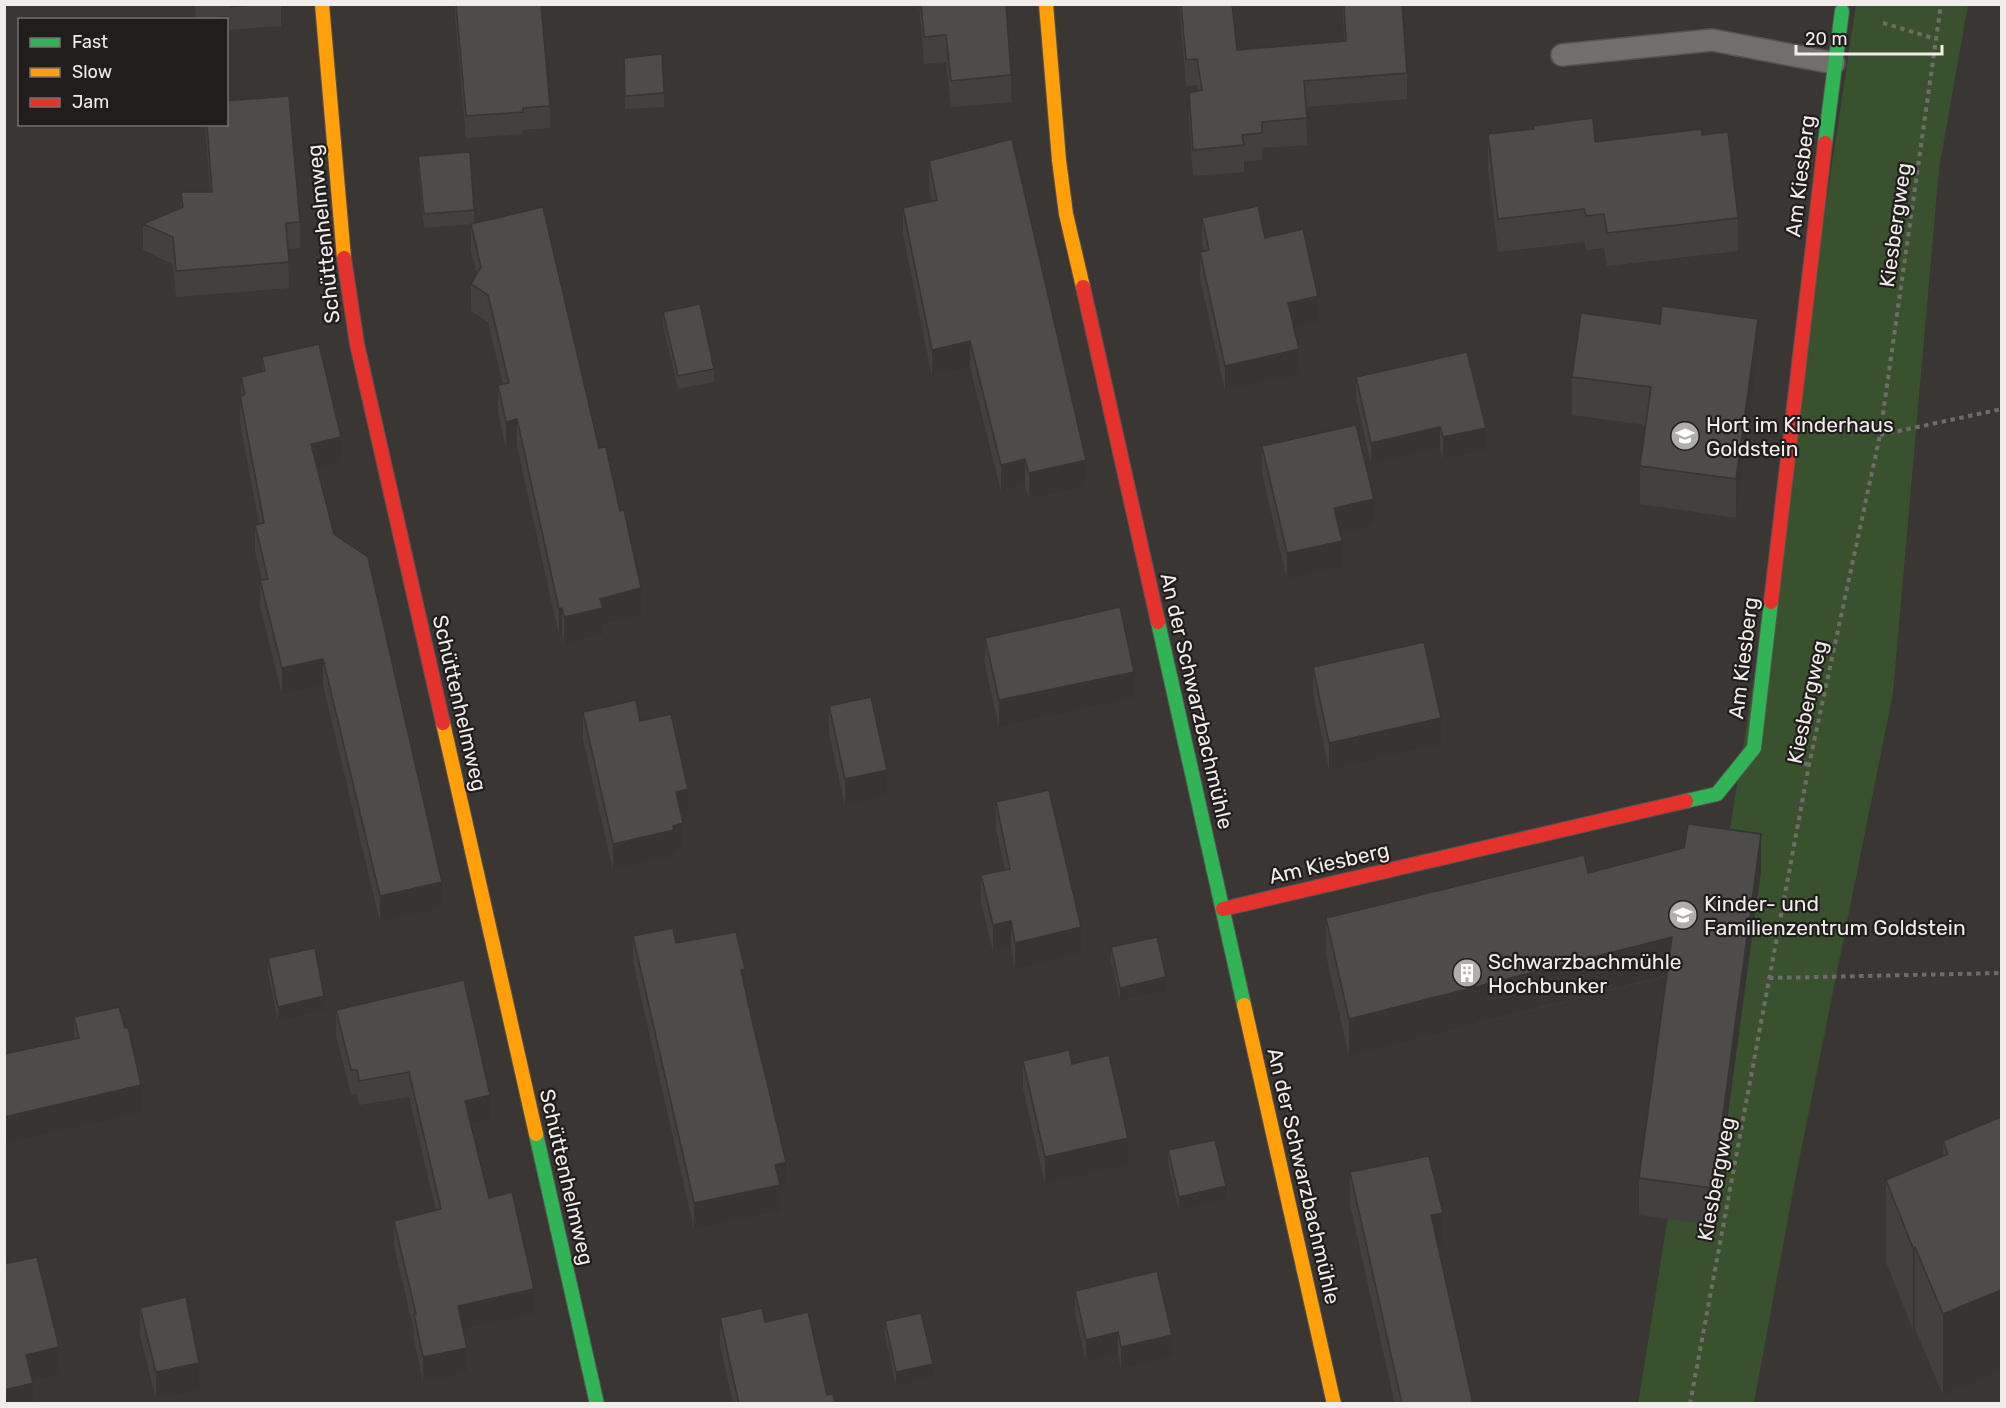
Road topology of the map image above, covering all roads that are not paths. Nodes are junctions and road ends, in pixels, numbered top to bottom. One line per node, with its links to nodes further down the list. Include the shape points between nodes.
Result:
1 (322, 4): 7 (street, Schüttenhelmweg, via 345,273 357,345)
2 (1046, 4): 6 (street, An der Schwarzbachmühle, via 1066,214)
3 (1842, 11): 5 (street, Am Kiesberg)
4 (1562, 55): 5 (lane, via 1713,40)
5 (1834, 63): 6 (street, Am Kiesberg, via 1754,748 1717,794)
6 (1223, 909): 8 (street, An der Schwarzbachmühle)
7 (597, 1404)
8 (1334, 1404)

